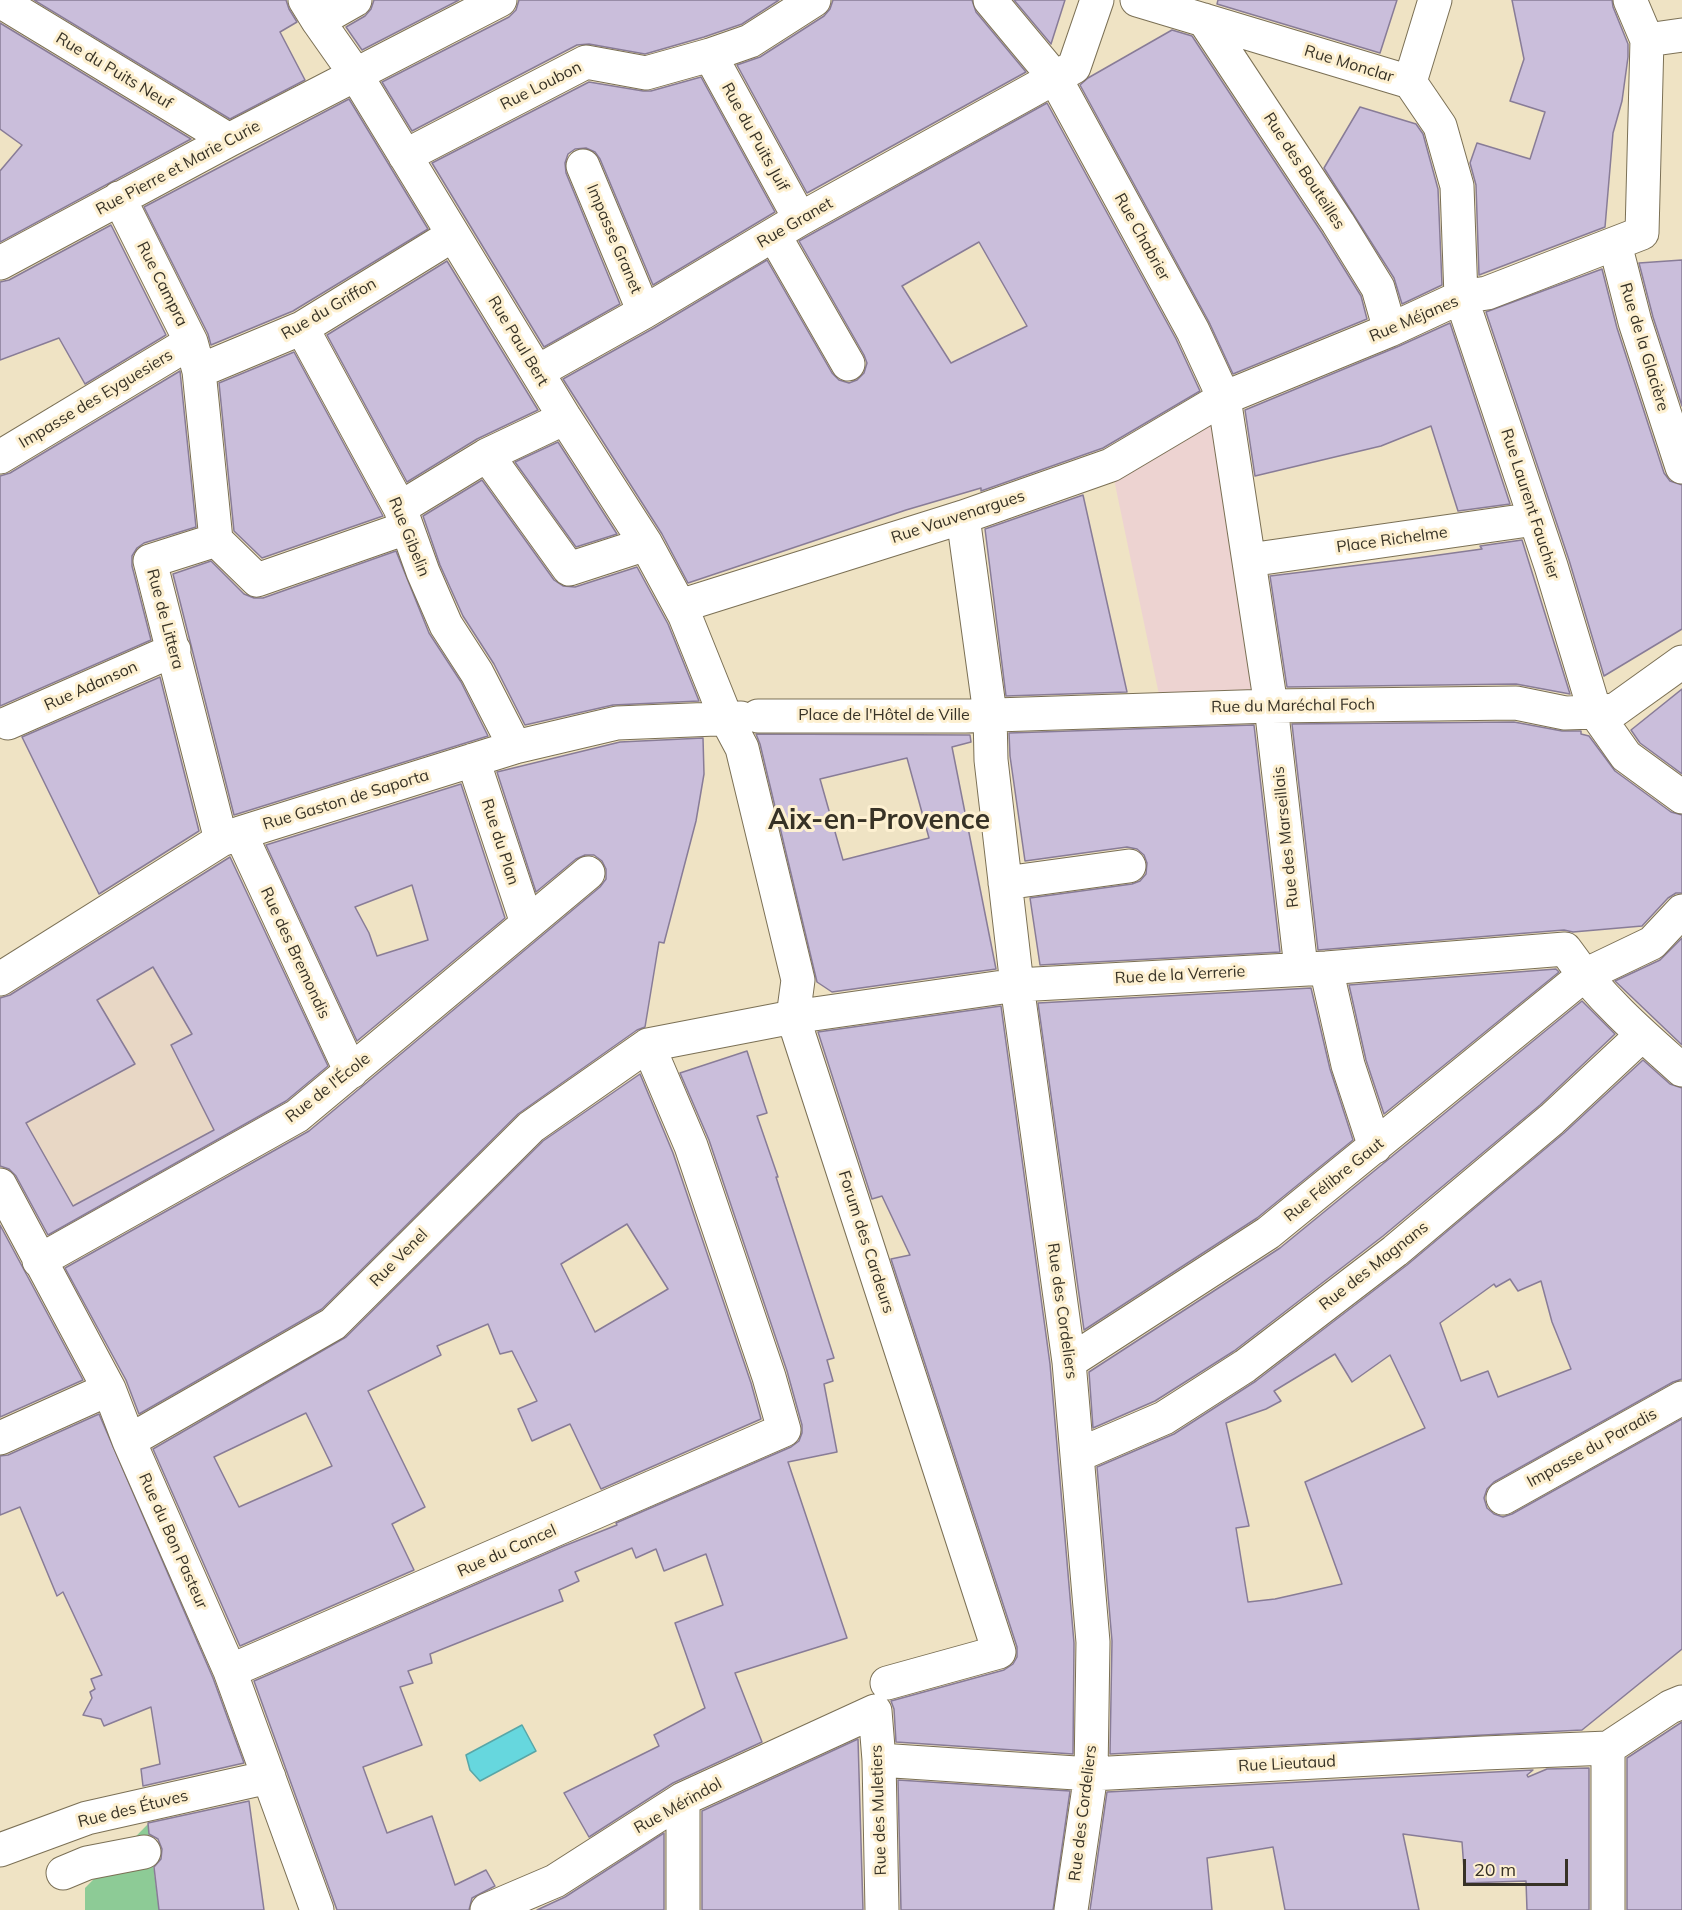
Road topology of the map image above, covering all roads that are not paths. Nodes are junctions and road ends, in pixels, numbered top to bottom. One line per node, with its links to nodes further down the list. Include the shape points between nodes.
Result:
1 (355, 0): 10 (street)
2 (814, 0): 14 (street, Rue Loubon, via 750,41)
3 (990, 0): 16 (street, Rue Chabrier)
4 (1097, 0): 16 (street, Rue Granet, via 1074,67)
5 (1137, 0): 11 (street)
6 (1435, 0): 17 (street, Rue Monclar)
7 (1630, 0): 13 (street)
8 (0, 1): 18 (street, Rue du Puits Neuf)
9 (492, 2): 15 (street, Rue Pierre et Marie Curie)
10 (312, 11): 15 (street, Rue Paul Bert)
11 (1204, 20): 17 (street, Rue Monclar); 29 (street, Rue des Bouteilles, via 1378,288)
12 (1682, 35): 13 (street)
13 (1647, 50): 24 (street, Rue Méjanes, via 1642,233)
14 (711, 56): 19 (street, Rue Loubon, via 646,73 586,62); 22 (street, Rue du Puits Juif)
15 (357, 75): 18 (street, Rue Pierre et Marie Curie); 19 (street, Rue Paul Bert)
16 (1055, 78): 22 (street, Rue Granet); 33 (street, Rue Chabrier, via 1193,331)
17 (1410, 82): 26 (street, Rue Laurent Fauchier, via 1440,126 1456,186)
18 (229, 140): 21 (street, Rue Pierre et Marie Curie)
19 (405, 156): 23 (street, Rue Paul Bert)
20 (583, 166): 27 (street, Impasse Granet)
21 (119, 198): 25 (street, Rue Pierre et Marie Curie); 30 (street, Rue Campra)
22 (787, 227): 27 (street, Rue Granet); 31 (street, Rue du Puits Juif)
23 (453, 235): 28 (street, Rue du Griffon); 32 (street, Rue Paul Bert)
24 (1613, 251): 26 (street, Rue Méjanes, via 1487,293); 37 (street, Rue de la Glacière)
25 (0, 263)
26 (1461, 297): 29 (street, Rue Méjanes); 40 (street, Rue Laurent Fauchier)
27 (645, 312): 32 (street, Rue Granet)
28 (302, 328): 30 (street, Rue du Griffon); 39 (street, Rue Gibelin)
29 (1390, 330): 33 (street, Rue Méjanes)
30 (195, 357): 36 (street, Impasse des Eyguesiers); 41 (street)
31 (848, 364)
32 (537, 372): 34 (street, Rue Paul Bert)
33 (1224, 398): 38 (street, Rue Vauvenargues, via 1111,465); 43 (street)
34 (565, 418): 35 (street); 42 (street, Rue Paul Bert)
35 (487, 455): 39 (street); 42 (street, via 569,568)
36 (0, 456)
37 (1682, 467)
38 (963, 517): 44 (street, Rue Vauvenargues); 49 (street, Place de l'Hôtel de Ville)
39 (403, 518): 41 (street, via 257,580); 52 (street, Rue Gibelin, via 446,625)
40 (1535, 519): 43 (street, Place Richelme); 48 (street, Rue Laurent Fauchier)
41 (216, 540): 45 (street, Rue de Littera, via 150,561)
42 (646, 544): 44 (street, Rue Paul Bert)
43 (1249, 560): 47 (street)
44 (680, 606): 50 (street)
45 (174, 650): 51 (street, Rue Adanson); 55 (street, Rue de Littera)
46 (1682, 662): 48 (street, Rue du Maréchal Foch, via 1615,710)
47 (1271, 706): 48 (street, Rue du Maréchal Foch, via 1515,703 1565,713); 49 (street, Rue du Maréchal Foch); 61 (street, Rue des Marseillais)
48 (1595, 712): 54 (street, Rue Laurent Fauchier, via 1626,756)
49 (990, 714): 50 (street, Place de l'Hôtel de Ville); 58 (street, Rue des Cordeliers, via 991,760)
50 (742, 717): 52 (street, Rue Gaston de Saporta, via 617,723); 65 (street, Forum des Cardeurs, via 742,748 798,980)
51 (8, 723)
52 (515, 747): 53 (street, Rue Gaston de Saporta)
53 (473, 760): 55 (street, Rue Gaston de Saporta); 60 (street, Rue du Plan)
54 (1682, 797)
55 (230, 837): 63 (street, Rue Gaston de Saporta); 69 (street, Rue des Bremondis)
56 (1129, 866): 58 (street)
57 (588, 873): 60 (street, Rue de l'École)
58 (1005, 883): 64 (street, Rue des Cordeliers)
59 (1682, 911): 62 (street, via 1652,943)
60 (527, 923): 69 (street, Rue de l'École)
61 (1314, 968): 62 (street, Rue de la Verrerie, via 1564,949); 64 (street, Rue de la Verrerie); 70 (street, Rue des Marseillais)
62 (1583, 976): 66 (street); 70 (street, Rue Félibre Gaut)
63 (0, 978)
64 (1017, 985): 65 (street, Rue de la Verrerie); 73 (street, Rue des Cordeliers)
65 (793, 1017): 67 (street, Rue de la Verrerie); 81 (street, Forum des Cardeurs, via 999,1652)
66 (1642, 1035): 68 (street); 78 (street, Rue des Magnans, via 1552,1119 1395,1251 1245,1366 1164,1418)
67 (648, 1045): 77 (street, Rue Venel, via 531,1127 333,1324); 80 (street, Rue du Cancel, via 691,1146 759,1345 783,1430)
68 (1682, 1070)
69 (351, 1072): 72 (street, Rue de l'École, via 297,1116)
70 (1375, 1147): 73 (street, Rue Félibre Gaut, via 1268,1233)
71 (0, 1185): 72 (street, Rue du Bon Pasteur)
72 (39, 1261): 74 (street, Rue du Bon Pasteur)
73 (1069, 1362): 78 (street, Rue des Cordeliers)
74 (109, 1389): 76 (street); 77 (street, Rue du Bon Pasteur)
75 (1682, 1398): 79 (street, Impasse du Paradis)
76 (0, 1438)
77 (129, 1441): 80 (street, Rue du Bon Pasteur)
78 (1078, 1455): 85 (street, Rue des Cordeliers, via 1093,1642)
79 (1503, 1498)
80 (230, 1671): 86 (street, Rue du Bon Pasteur)
81 (881, 1697): 84 (street, Rue des Muletiers); 87 (street, Rue Mérindol)
82 (1682, 1702): 83 (street)
83 (1608, 1748): 85 (street, Rue Lieutaud); 96 (street)
84 (879, 1760): 85 (street, Rue Lieutaud); 94 (street, Rue des Muletiers)
85 (1091, 1774): 95 (street, Rue des Cordeliers)
86 (269, 1777): 88 (street, Rue des Étuves, via 87,1818); 91 (street, Rue du Bon Pasteur)
87 (683, 1799): 92 (street, Rue Mérindol, via 555,1881); 93 (street)
88 (0, 1850)
89 (144, 1852): 90 (street, via 87,1863)
90 (63, 1873)
91 (316, 1910)
92 (487, 1910)
93 (684, 1910)
94 (882, 1910)
95 (1071, 1910)
96 (1608, 1910)

